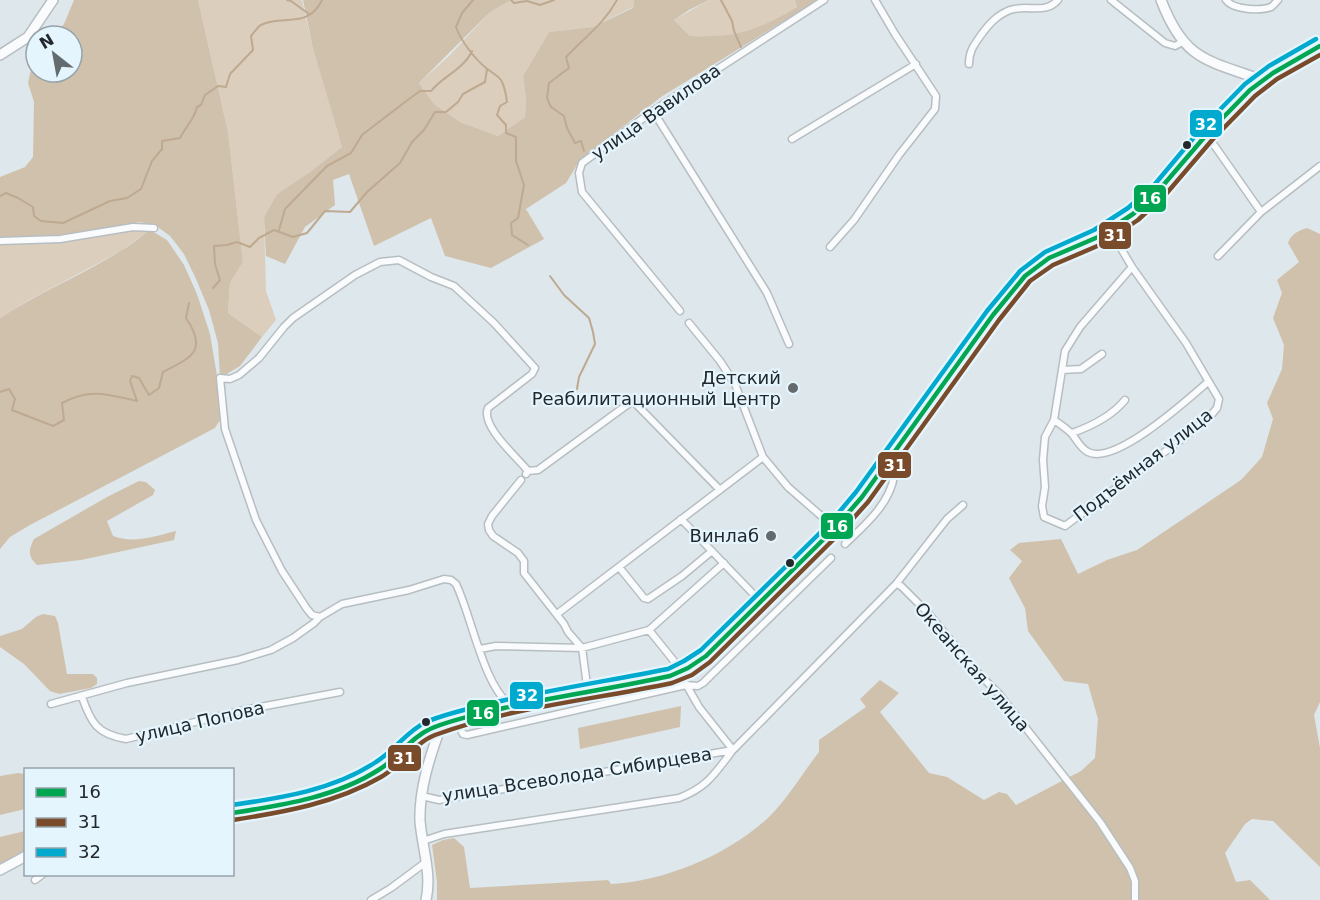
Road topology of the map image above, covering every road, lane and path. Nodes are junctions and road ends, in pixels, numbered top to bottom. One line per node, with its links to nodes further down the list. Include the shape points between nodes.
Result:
1 (53, 0): 11 (main road, via 28,37)
2 (824, 0): 15 (street, улица Вавилова)
3 (875, 0): 12 (street)
4 (1058, 0): 13 (street, via 1043,9 1010,10 993,20 969,52)
5 (1111, 0): 9 (street, via 1165,43 1175,46)
6 (1161, 0): 9 (main road)
7 (1226, 0): 8 (street, via 1238,9 1271,7)
8 (1278, 0)
9 (1182, 42): 14 (main road, via 1209,61)
10 (1320, 46): 14 (main road)
11 (0, 55)
12 (916, 64): 17 (street); 23 (street, via 936,96 935,109)
13 (969, 64)
14 (1262, 80): 16 (main road)
15 (653, 111): 26 (street, улица Вавилова, via 582,163 579,173 582,192); 28 (street, via 767,293)
16 (1207, 135): 19 (street); 21 (main road, via 1160,189)
17 (792, 139)
18 (1320, 166): 19 (street)
19 (1261, 212): 24 (street)
20 (154, 228): 22 (street, via 133,226 60,239)
21 (1110, 230): 25 (street, Подъёмная улица); 35 (main road, via 1049,258 1025,276)
22 (0, 241)
23 (830, 247)
24 (1218, 256)
25 (1132, 267): 30 (street, via 1072,338); 31 (street, Подъёмная улица)
26 (680, 311)
27 (689, 323): 36 (street, via 735,384)
28 (789, 344)
29 (1102, 354): 30 (street, via 1081,369)
30 (1062, 370): 33 (street)
31 (1208, 382): 33 (street, Подъёмная улица, via 1219,399 1212,414 1065,526 1044,517 1042,506 1045,437); 34 (street, Подъёмная улица, via 1151,428 1113,451 1088,452)
32 (1125, 400): 34 (street, via 1091,427)
33 (1054, 420): 34 (street, Подъёмная улица)
34 (1072, 433)
35 (895, 449): 41 (main road); 42 (street, via 894,478 888,495)
36 (763, 457): 38 (street); 41 (street, via 793,492)
37 (521, 480): 49 (street, via 492,516 489,530 518,553 524,561 524,573)
38 (720, 490): 40 (street); 50 (street, via 634,402 538,470 527,473 501,441 486,412 536,368 454,286 399,260 380,262 293,318 249,368 230,379 220,378 225,429 264,538 307,609)
39 (963, 505): 47 (street, улица Всеволода Сибирцева)
40 (681, 519): 43 (street); 46 (street)
41 (835, 528): 48 (main road)
42 (845, 544)
43 (712, 551): 45 (street); 46 (street, via 648,599)
44 (831, 558): 55 (street, via 703,683)
45 (724, 564): 48 (street); 51 (street)
46 (619, 567): 49 (street)
47 (894, 585): 63 (street, улица Всеволода Сибирцева); 74 (street, Океанская улица, via 901,586 930,614 1100,822 1130,868)
48 (761, 602): 54 (main road, via 706,656)
49 (557, 614): 52 (street)
50 (320, 617): 53 (street, via 342,604 451,580 460,591); 58 (street, via 271,650)
51 (649, 630): 52 (street); 54 (street)
52 (582, 648): 53 (street); 57 (street)
53 (480, 649): 60 (street, via 495,687)
54 (681, 672): 55 (street); 57 (main road)
55 (686, 685): 61 (street, via 467,735); 63 (street)
56 (340, 692): 58 (street, улица Попова, via 244,710 126,739 107,735 87,714)
57 (588, 693): 60 (main road)
58 (82, 697): 59 (street)
59 (51, 704)
60 (512, 706): 61 (main road)
61 (456, 721): 62 (main road)
62 (441, 726): 64 (main road); 65 (main road, via 428,730 386,765 342,788 290,804)
63 (733, 750): 64 (street, улица Всеволода Сибирцева, via 439,800); 66 (street, улица Всеволода Сибирцева, via 703,786 679,798 444,834)
64 (422, 796): 66 (main road)
65 (234, 813)
66 (423, 841): 68 (main road)
67 (24, 857): 69 (main road)
68 (426, 862): 72 (street); 73 (main road)
69 (0, 870)
70 (40, 876): 71 (street)
71 (35, 880)
72 (371, 900)
73 (426, 900)
74 (1135, 900)

